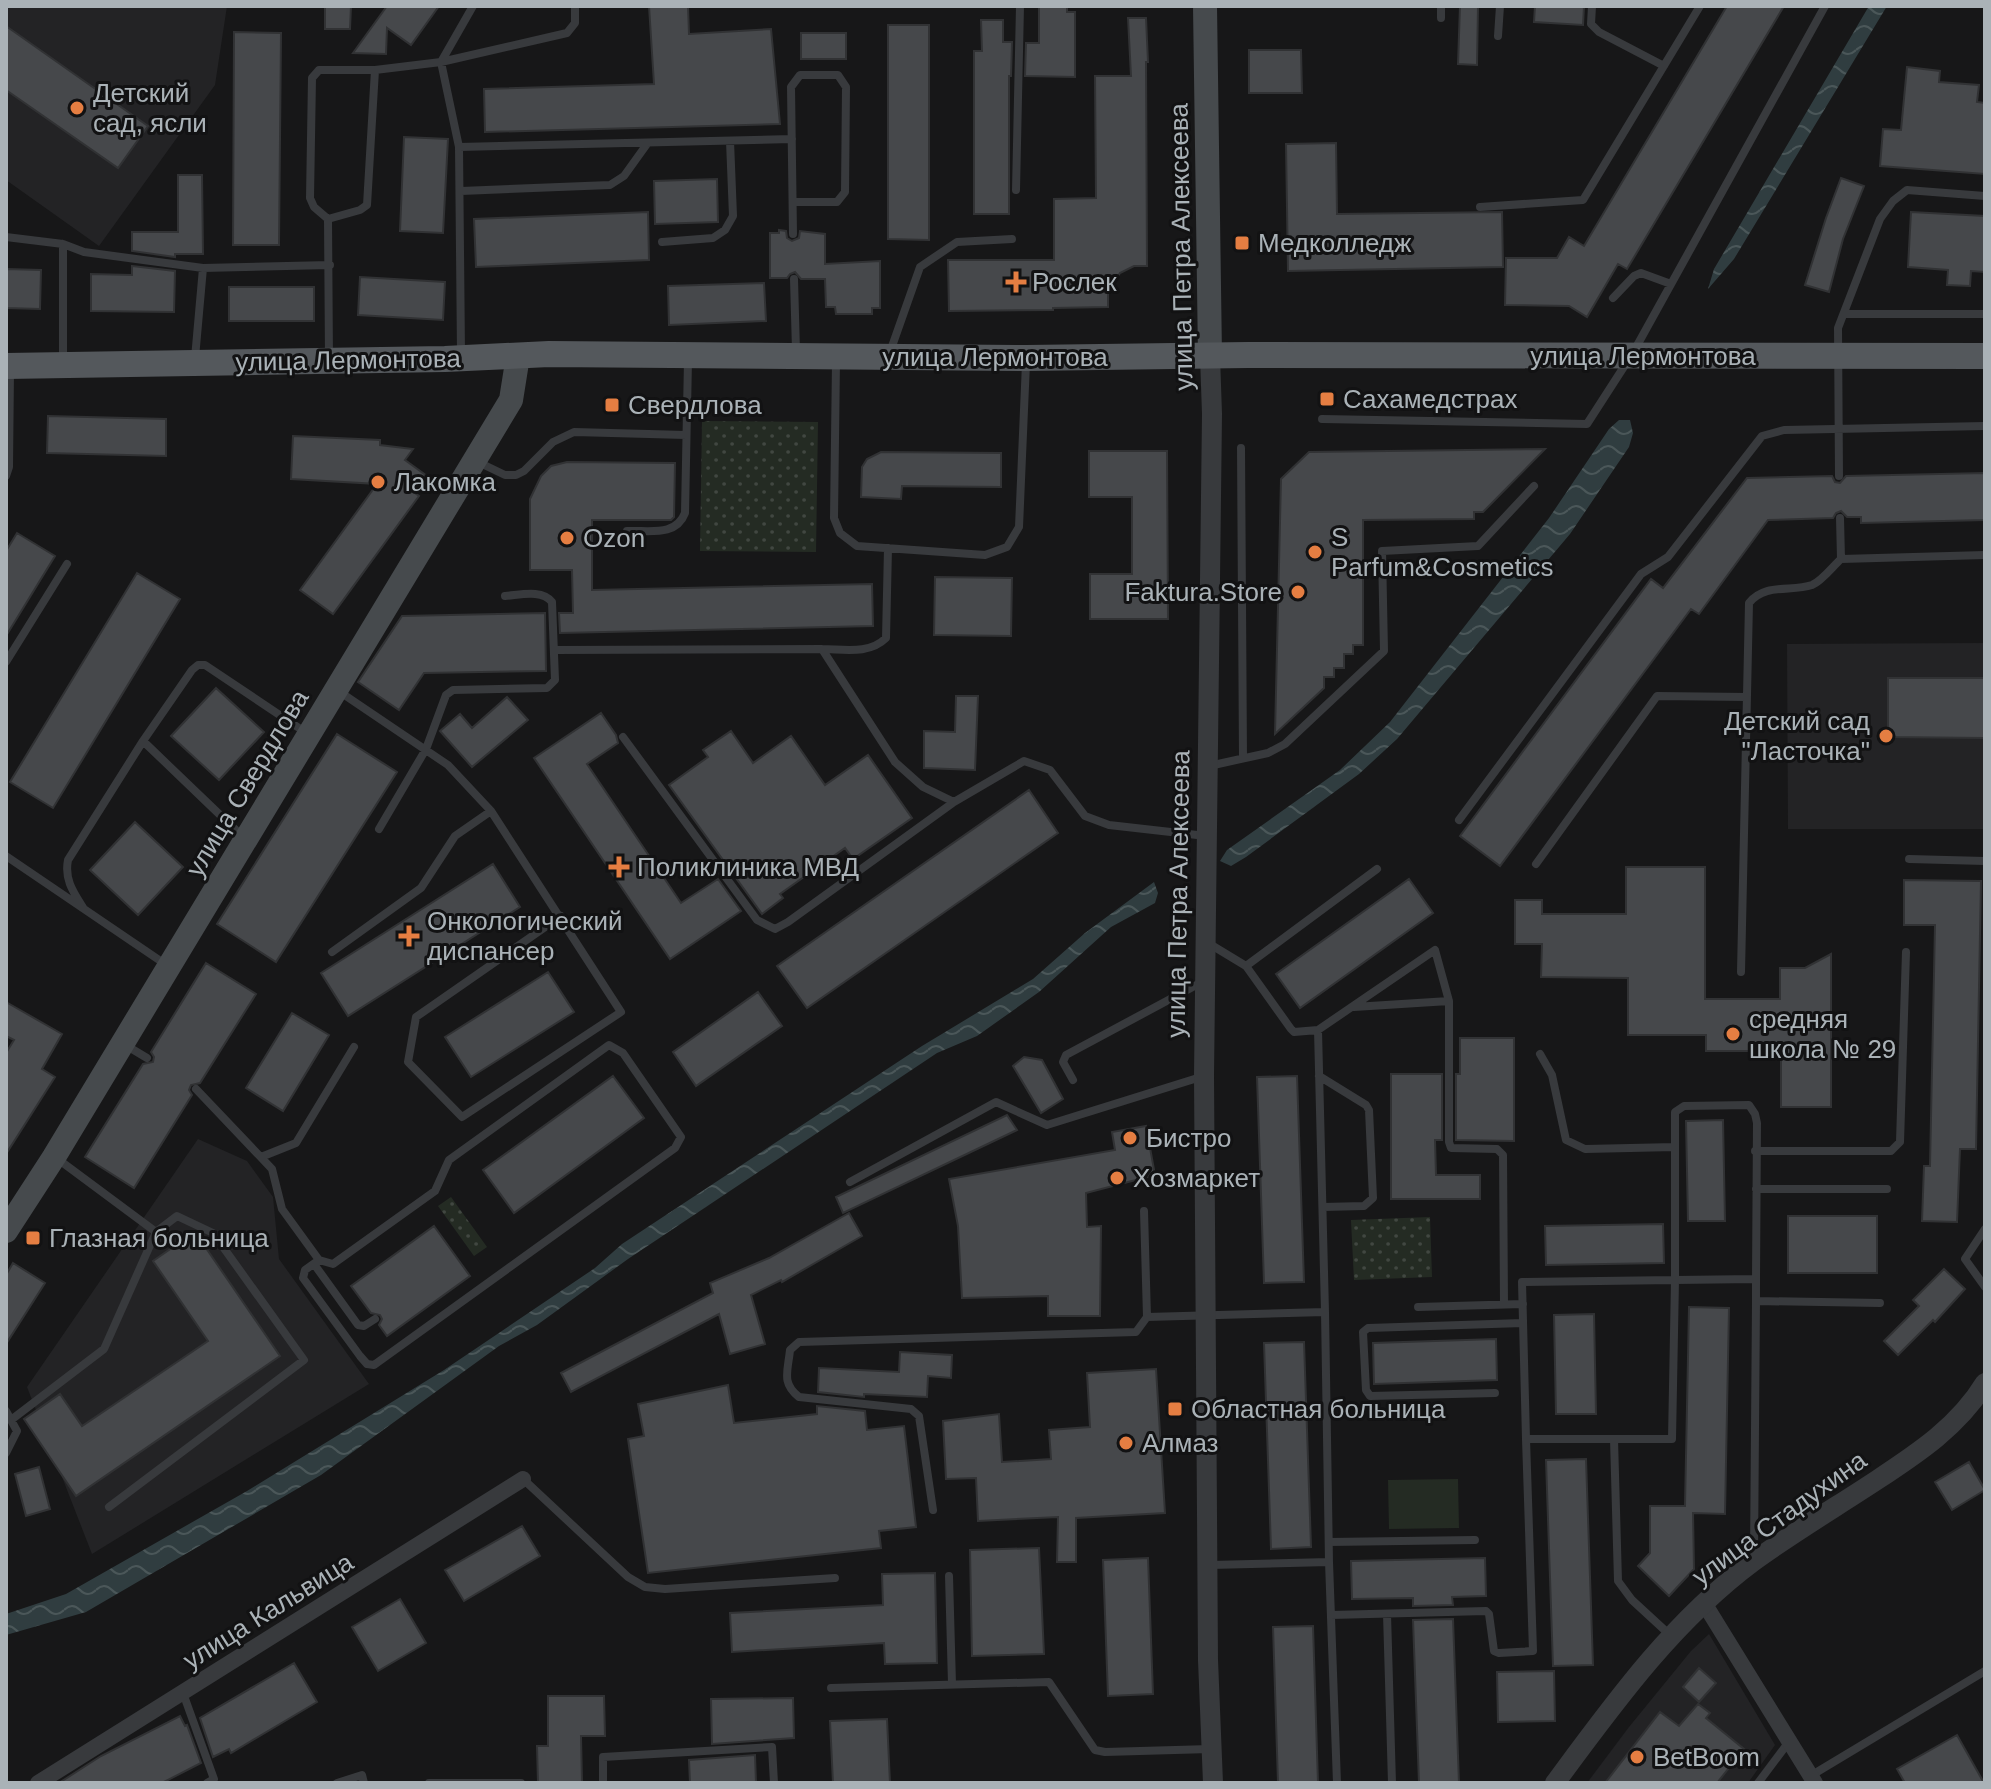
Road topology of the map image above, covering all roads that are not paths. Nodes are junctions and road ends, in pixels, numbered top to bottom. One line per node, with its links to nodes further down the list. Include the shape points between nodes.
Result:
1 (473, 6): 12 (lane)
2 (575, 6): 12 (lane, via 575,23 567,33)
3 (1020, 6): 19 (lane)
4 (1205, 6): 42 (main road, улица Петра Алексеева)
5 (1441, 6): 10 (lane)
6 (1500, 6): 11 (lane)
7 (1592, 6): 13 (lane, via 1591,24 1599,32)
8 (1700, 6): 13 (lane)
9 (1825, 6): 33 (lane)
10 (1441, 18)
11 (1498, 36)
12 (441, 62): 14 (lane); 18 (lane)
13 (1664, 66): 23 (lane, via 1583,200)
14 (375, 70): 24 (lane, via 367,205); 24 (lane, via 319,70 312,78 310,198)
15 (792, 139): 16 (lane); 22 (lane); 22 (lane, via 793,81 800,75 838,75 846,87 845,192 837,202)
16 (730, 141): 17 (lane); 28 (lane, via 733,216 725,230 713,238)
17 (647, 144): 18 (lane); 20 (lane, via 624,176 610,185)
18 (459, 147): 20 (lane)
19 (1016, 190)
20 (461, 191): 46 (lane)
21 (1985, 196): 35 (lane, via 1907,190 1893,201 1880,219)
22 (793, 202): 25 (lane)
23 (1480, 207)
24 (328, 219): 30 (lane)
25 (793, 234)
26 (6, 237): 29 (lane)
27 (1012, 239): 41 (lane, via 957,242 920,267)
28 (662, 242)
29 (63, 244): 31 (lane, via 84,252); 50 (lane)
30 (330, 265): 31 (lane); 48 (lane)
31 (203, 268): 49 (lane)
32 (794, 279): 39 (lane)
33 (1671, 284): 34 (lane, via 1641,273); 43 (lane)
34 (1613, 298)
35 (1844, 314): 36 (lane); 44 (lane)
36 (1985, 314)
37 (688, 355): 38 (main road, улица Лермонтова); 39 (main road, улица Лермонтова); 55 (lane)
38 (518, 356): 46 (main road, улица Лермонтова); 57 (main road, улица Свердлова, via 511,400)
39 (796, 356): 40 (main road, улица Лермонтова)
40 (836, 356): 41 (main road, улица Лермонтова); 63 (lane, via 834,518 840,533 857,546)
41 (889, 356): 47 (main road, улица Лермонтова)
42 (1210, 356): 43 (main road, улица Лермонтова); 47 (main road, улица Лермонтова); 78 (street, улица Петра Алексеева)
43 (1631, 356): 44 (main road, улица Лермонтова); 52 (lane, via 1587,424)
44 (1838, 356): 45 (main road, улица Лермонтова); 54 (lane)
45 (1985, 356)
46 (461, 358): 48 (main road, улица Лермонтова)
47 (1026, 358): 63 (lane, via 1019,527 1007,547 985,555)
48 (329, 360): 49 (main road, улица Лермонтова)
49 (194, 363): 50 (main road, улица Лермонтова)
50 (63, 365): 51 (main road, улица Лермонтова)
51 (8, 366): 58 (lane)
52 (1322, 419)
53 (1985, 426): 54 (lane)
54 (1839, 429): 59 (lane); 81 (lane, via 1772,431 1755,442 1668,557 1641,574)
55 (686, 435): 57 (lane, via 574,432 553,442 516,475); 62 (lane, via 681,522 670,530)
56 (1241, 448): 77 (lane)
57 (474, 460): 71 (main road, улица Свердлова)
58 (6, 476)
59 (1839, 476)
60 (1534, 486): 77 (lane, via 1478,546 1382,551 1384,651 1285,744)
61 (1840, 518): 65 (lane)
62 (627, 531)
63 (888, 548): 68 (lane, via 886,638 869,649)
64 (1985, 555): 65 (lane)
65 (1841, 559): 72 (lane, via 1814,585 1764,591 1749,603)
66 (67, 564): 70 (lane)
67 (505, 596): 69 (lane, via 548,597)
68 (822, 649): 69 (lane); 79 (lane, via 895,762 923,787)
69 (554, 650): 76 (lane, via 555,680 547,688 453,690 446,695)
70 (6, 662)
71 (336, 689): 73 (main road, улица Свердлова); 76 (lane)
72 (1747, 697): 88 (lane, via 1657,696); 97 (lane)
73 (309, 734): 75 (lane, via 198,665); 84 (main road, улица Свердлова)
74 (623, 737): 79 (lane, via 757,920 775,929)
75 (143, 741): 84 (lane); 90 (lane, via 68,860 68,882)
76 (426, 749): 80 (lane); 82 (lane)
77 (1243, 758): 78 (lane)
78 (1208, 766): 83 (street, улица Петра Алексеева)
79 (954, 802): 83 (lane, via 1024,761 1050,770 1085,816 1109,825)
80 (491, 811): 91 (lane); 93 (lane, via 455,836 421,888)
81 (1459, 820)
82 (379, 829)
83 (1207, 836): 92 (street, улица Петра Алексеева)
84 (246, 839): 95 (main road, улица Свердлова)
85 (6, 856): 90 (lane)
86 (1909, 859): 87 (lane)
87 (1985, 861)
88 (1536, 864)
89 (1377, 869): 96 (lane)
90 (84, 909): 95 (lane)
91 (561, 916): 91 (lane, via 621,1012 462,1117 408,1062 416,1017)
92 (1206, 942): 96 (lane); 98 (street, улица Петра Алексеева)
93 (332, 952)
94 (1906, 952): 111 (lane, via 1900,1142 1891,1151)
95 (169, 966): 102 (main road, улица Свердлова)
96 (1246, 966): 101 (lane, via 1294,1032)
97 (1741, 972)
98 (1205, 980): 106 (street, улица Петра Алексеева); 108 (lane, via 1066,1055 1063,1062)
99 (1449, 1001): 100 (lane); 100 (lane, via 1435,950); 128 (lane, via 1451,1148 1497,1149 1503,1155)
100 (1351, 1007): 101 (lane)
101 (1318, 1030): 107 (lane)
102 (122, 1043): 105 (lane); 112 (main road, улица Свердлова)
103 (354, 1047): 113 (lane, via 296,1143)
104 (1540, 1054): 110 (lane, via 1552,1075 1566,1140 1585,1149)
105 (147, 1058)
106 (1204, 1076): 114 (lane, via 1047,1125 996,1102); 133 (street, улица Петра Алексеева)
107 (1319, 1076): 117 (lane); 117 (lane, via 1369,1110 1373,1198 1364,1206)
108 (1073, 1080)
109 (196, 1089): 113 (lane)
110 (1675, 1147): 111 (lane, via 1675,1112 1680,1108 1749,1105 1755,1114); 124 (lane)
111 (1755, 1151): 115 (lane)
112 (54, 1157): 119 (main road, улица Свердлова); 121 (lane)
113 (261, 1157): 122 (lane, via 275,1175 282,1209)
114 (850, 1182)
115 (1756, 1189): 116 (lane); 123 (lane)
116 (1887, 1189)
117 (1323, 1207): 131 (lane)
118 (1144, 1211): 132 (lane)
119 (10, 1217)
120 (1985, 1229): 125 (lane, via 1965,1259)
121 (156, 1232): 138 (lane, via 104,1349); 143 (lane, via 177,1216 213,1233 304,1360)
122 (316, 1262): 122 (lane, via 337,1262 435,1191 449,1160 609,1045 623,1053 681,1137 675,1148 374,1365 360,1356 303,1278); 134 (lane, via 358,1325)
123 (1756, 1279): 124 (lane); 126 (lane)
124 (1675, 1280): 129 (lane, via 1522,1282); 140 (lane, via 1672,1439)
125 (1985, 1287)
126 (1756, 1301): 127 (lane); 147 (lane)
127 (1880, 1303)
128 (1504, 1304): 129 (lane); 130 (lane)
129 (1523, 1304): 135 (lane)
130 (1418, 1307)
131 (1325, 1312): 133 (lane); 146 (lane)
132 (1147, 1317): 133 (lane); 144 (lane, via 1136,1332 793,1345 787,1382 799,1397 911,1409 919,1416)
133 (1206, 1317): 149 (street, улица Петра Алексеева)
134 (375, 1319)
135 (1523, 1323): 137 (lane, via 1363,1332 1370,1396); 139 (lane)
136 (1985, 1383): 147 (street, улица Стадухина, via 1940,1438)
137 (1495, 1393)
138 (9, 1415): 141 (lane, via 17,1431)
139 (1526, 1439): 140 (lane); 153 (lane, via 1533,1651 1494,1651 1486,1611)
140 (1614, 1439): 155 (lane, via 1618,1581)
141 (6, 1453)
142 (523, 1479): 151 (lane, via 645,1587); 159 (street, улица Кальвица)
143 (109, 1507)
144 (933, 1510)
145 (1475, 1540): 146 (lane)
146 (1329, 1542): 148 (lane)
147 (1754, 1561): 152 (street, улица Стадухина)
148 (1329, 1562): 149 (lane); 154 (lane)
149 (1208, 1565): 161 (street, улица Петра Алексеева)
150 (949, 1576): 157 (lane)
151 (835, 1578)
152 (1704, 1603): 155 (street, улица Стадухина); 160 (street)
153 (1387, 1614): 154 (lane); 173 (lane)
154 (1331, 1615): 172 (lane)
155 (1671, 1635): 174 (street, улица Стадухина)
156 (1985, 1671): 162 (lane)
157 (952, 1684): 158 (lane); 161 (lane, via 1049,1682 1091,1746 1101,1751)
158 (831, 1688)
159 (183, 1693): 163 (street, улица Кальвица); 164 (lane, via 214,1779)
160 (1788, 1743): 162 (street); 175 (lane)
161 (1211, 1749): 171 (street, улица Петра Алексеева)
162 (1814, 1779)
163 (38, 1783)
164 (207, 1783)
165 (337, 1783): 166 (lane, via 362,1775)
166 (364, 1783)
167 (429, 1783): 168 (lane)
168 (521, 1783)
169 (603, 1783): 170 (lane, via 603,1757 772,1747)
170 (774, 1783)
171 (1213, 1783)
172 (1337, 1783)
173 (1392, 1783)
174 (1555, 1783)
175 (1758, 1783)

